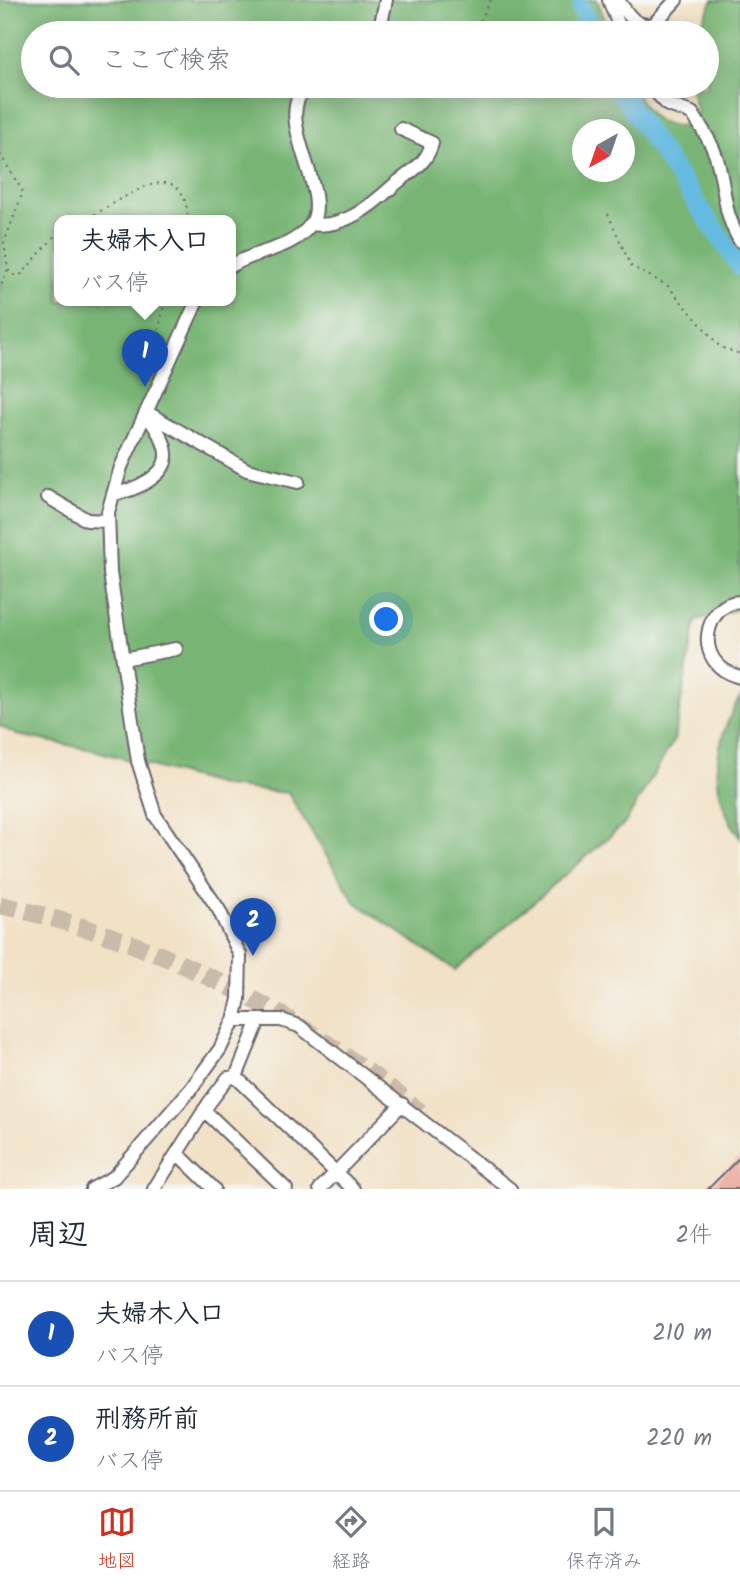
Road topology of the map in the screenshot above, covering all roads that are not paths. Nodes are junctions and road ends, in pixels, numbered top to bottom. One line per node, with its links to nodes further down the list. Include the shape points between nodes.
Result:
1 (386, 0): 5 (street)
2 (608, 0): 6 (street)
3 (618, 0): 7 (street)
4 (676, 0): 8 (street)
5 (382, 21)
6 (617, 21)
7 (633, 21)
8 (657, 21)
9 (302, 98): 12 (street, via 295,127 312,181 316,208)
10 (661, 98): 13 (street, via 692,113 711,143 726,214)
11 (401, 129): 12 (street, via 432,144 423,164 351,217 324,226)
12 (312, 224): 14 (street, via 289,242)
13 (740, 241)
14 (236, 264)
15 (195, 306): 16 (street)
16 (146, 413): 17 (street, via 247,470); 18 (street); 18 (street, via 167,454 162,468 151,479)
17 (298, 482)
18 (113, 494): 20 (street)
19 (48, 497): 20 (street, via 87,520)
20 (108, 521): 23 (street, via 110,573)
21 (740, 602): 24 (street, via 721,609 706,640 712,660 722,672)
22 (176, 649): 23 (street)
23 (123, 659): 25 (street, via 138,761 155,815 219,910 240,955)
24 (740, 677)
25 (234, 1020): 26 (street); 32 (street, via 220,1049)
26 (259, 1020): 27 (street); 28 (street, via 299,1026)
27 (236, 1077): 29 (street, via 228,1078); 31 (street)
28 (401, 1104): 31 (street); 39 (street)
29 (204, 1110): 30 (street); 36 (street)
30 (177, 1153): 34 (street); 35 (street)
31 (336, 1173): 37 (street); 38 (street)
32 (115, 1183): 33 (street)
33 (92, 1189)
34 (154, 1189)
35 (214, 1189)
36 (286, 1189)
37 (320, 1189)
38 (353, 1189)
39 (510, 1189)

